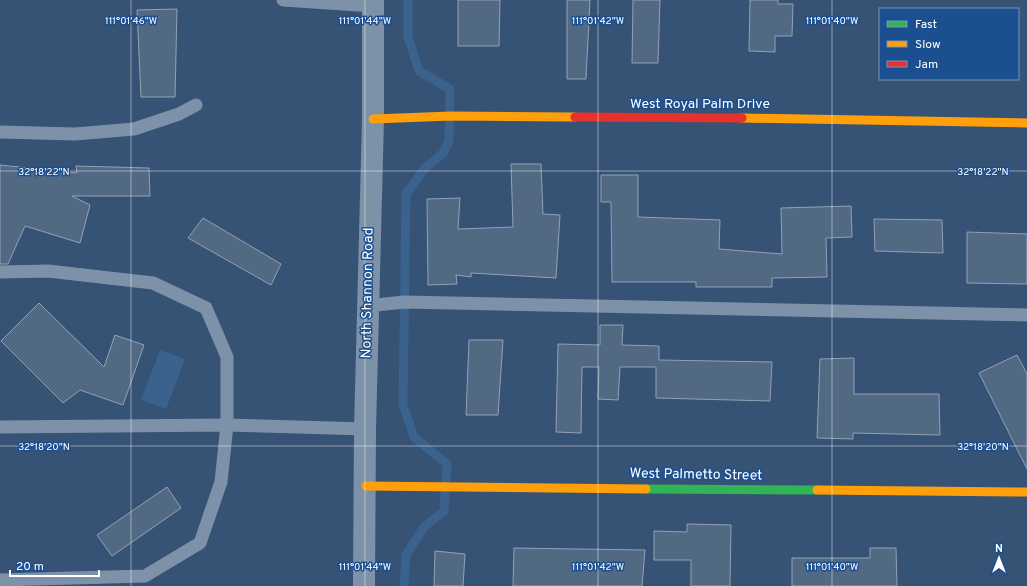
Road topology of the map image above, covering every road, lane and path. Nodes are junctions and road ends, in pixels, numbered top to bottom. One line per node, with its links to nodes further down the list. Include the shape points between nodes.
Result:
1 (283, 0): 2 (lane)
2 (373, 3): 4 (street, North Shannon Road)
3 (196, 105): 6 (lane, via 134,129 75,134)
4 (373, 119): 5 (street, West Royal Palm Drive, via 459,116); 8 (street, North Shannon Road)
5 (1027, 123)
6 (0, 132)
7 (0, 272): 10 (lane, via 48,271 153,283 206,308 227,357)
8 (367, 306): 9 (lane, via 404,302); 12 (street, North Shannon Road)
9 (1027, 315)
10 (227, 425): 11 (lane); 12 (lane); 15 (lane, via 221,482 200,543 145,576)
11 (0, 427)
12 (365, 429): 13 (street, North Shannon Road)
13 (366, 486): 14 (street, West Palmetto Street); 16 (street, North Shannon Road)
14 (1027, 492)
15 (0, 580)
16 (364, 586)

